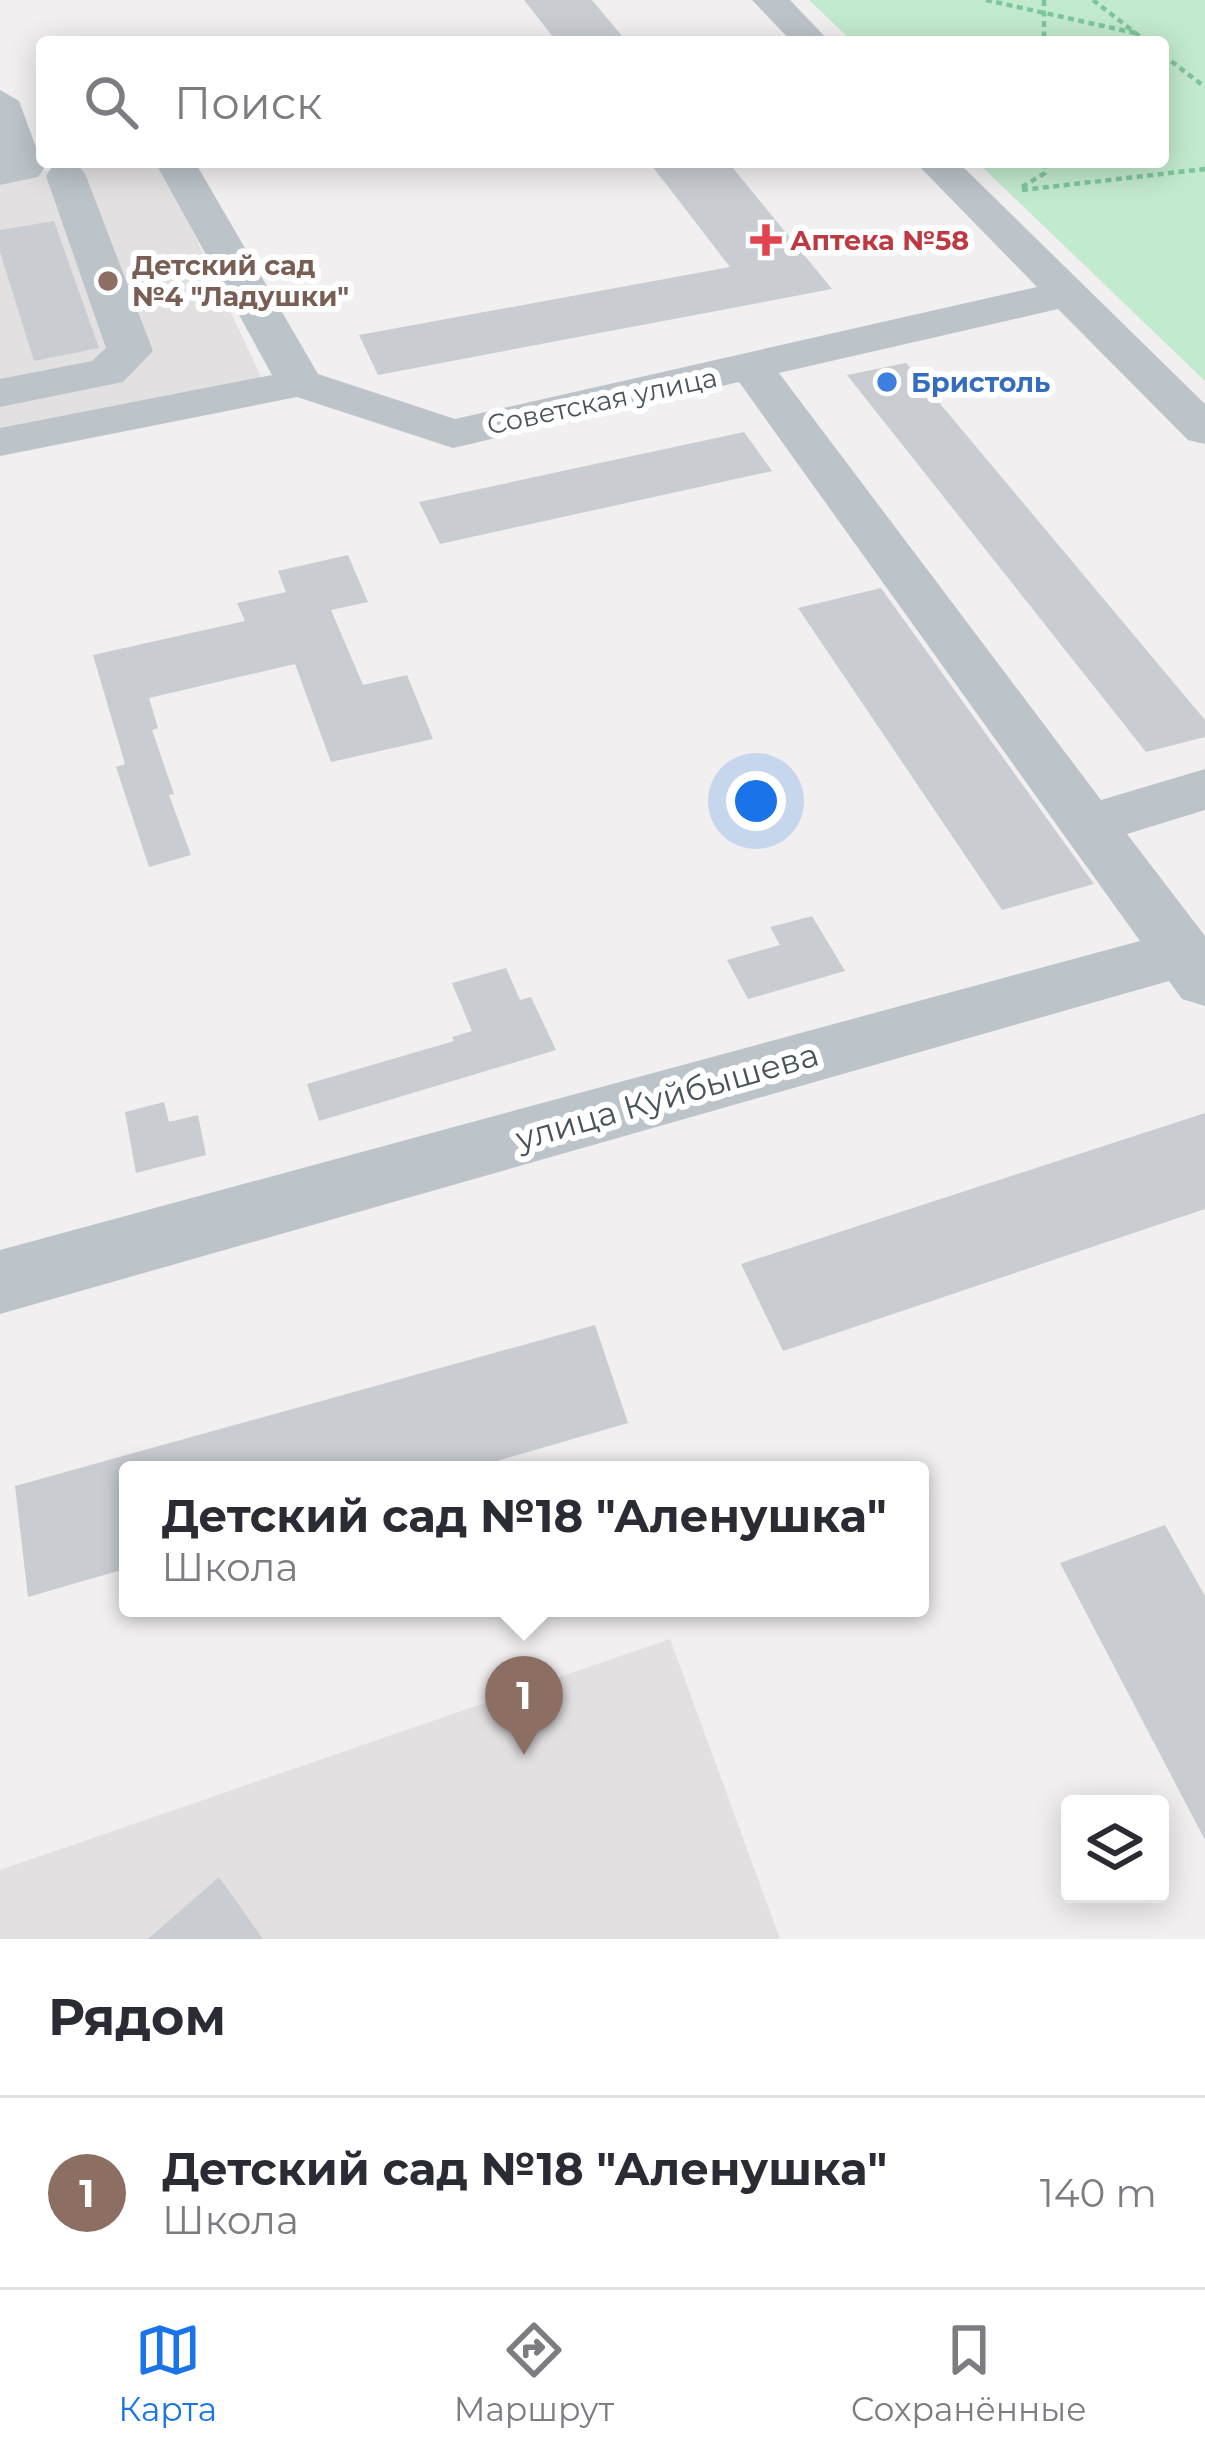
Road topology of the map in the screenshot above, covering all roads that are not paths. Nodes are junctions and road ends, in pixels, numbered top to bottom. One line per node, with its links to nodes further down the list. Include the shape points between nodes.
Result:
1 (770, 0): 2 (street)
2 (806, 36)
3 (0, 101): 6 (street, via 24,169)
4 (178, 168): 10 (street)
5 (941, 168): 8 (street)
6 (0, 173)
7 (66, 176): 11 (street, via 130,350 107,372)
8 (1065, 294): 9 (street, Советская улица); 12 (street)
9 (752, 369): 10 (street, Советская улица, via 453,434); 15 (street, улица Куйбышева)
10 (300, 383): 13 (street, Советская улица)
11 (0, 393)
12 (1205, 430)
13 (0, 442)
14 (1205, 789): 15 (street)
15 (1090, 824): 16 (street, улица Куйбышева)
16 (1193, 969): 17 (street, улица Куйбышева)
17 (0, 1282)

